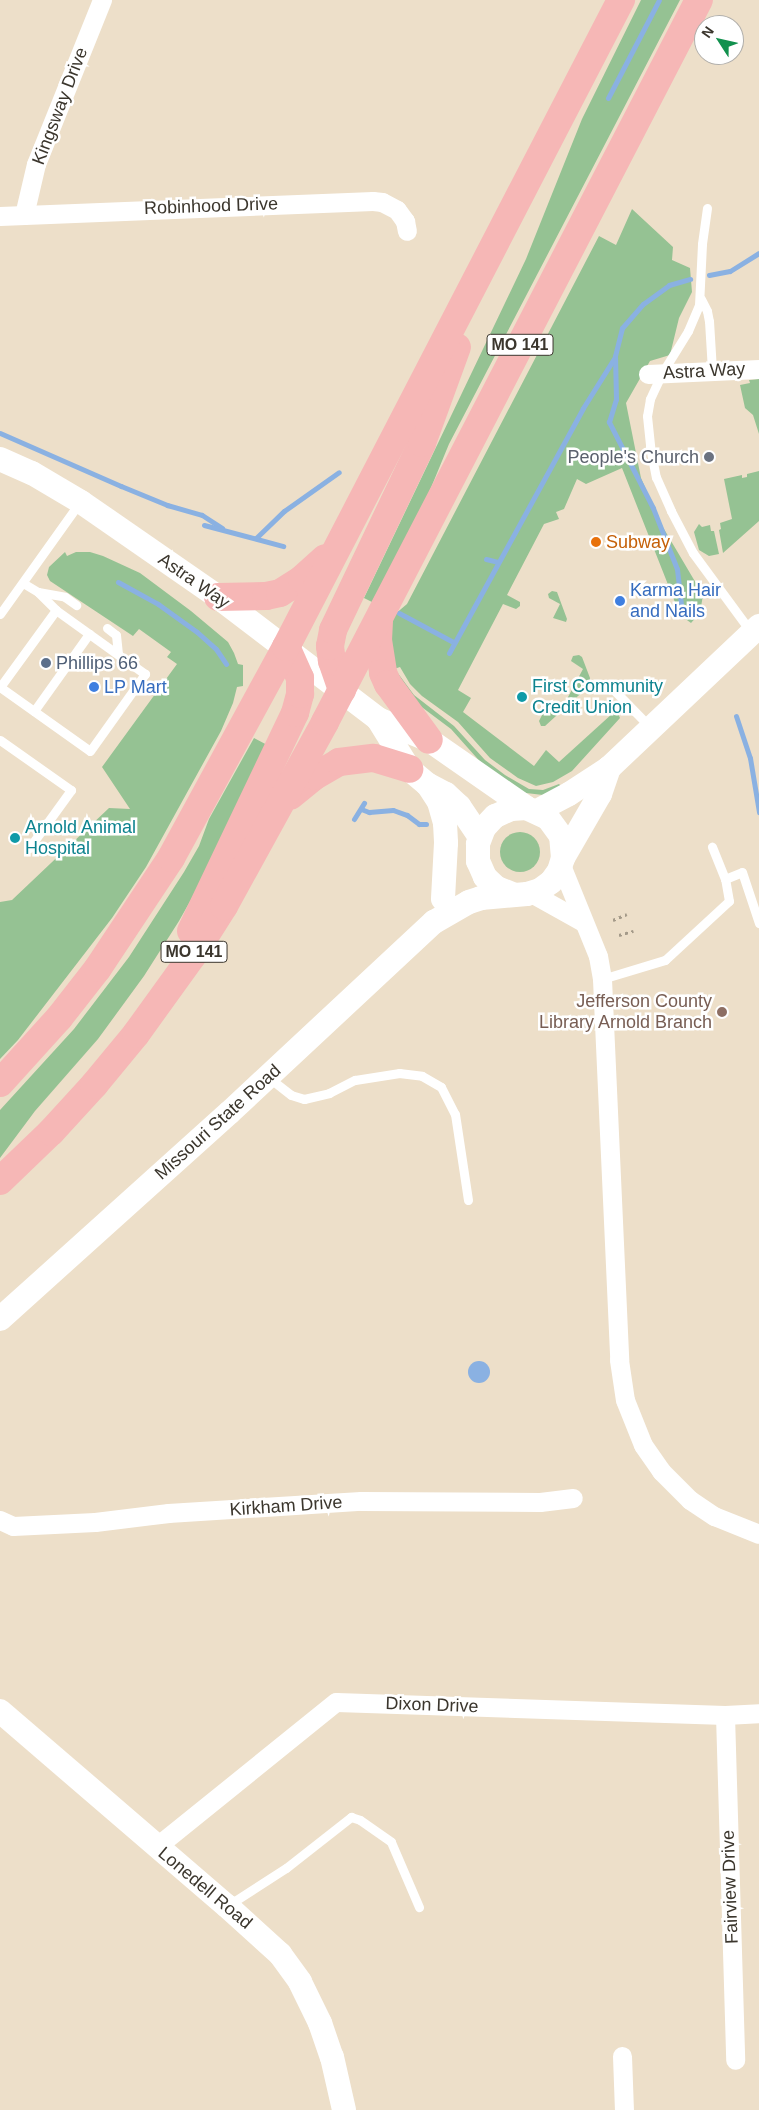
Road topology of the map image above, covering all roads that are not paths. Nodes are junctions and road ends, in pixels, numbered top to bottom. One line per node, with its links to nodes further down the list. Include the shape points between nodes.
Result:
1 (102, 0): 5 (street, Kingsway Drive, via 36,164)
2 (621, 0): 8 (highway)
3 (699, 0): 22 (highway, MO 141)
4 (707, 208): 9 (lane, via 702,244)
5 (24, 215): 6 (street, Robinhood Drive); 7 (street, Robinhood Drive, via 373,201 397,210)
6 (0, 216)
7 (407, 231)
8 (494, 244): 15 (highway); 30 (highway, via 422,443 333,630 332,661)
9 (701, 299): 11 (lane, via 709,321); 12 (lane, via 691,325)
10 (759, 368): 11 (street, Astra Way)
11 (712, 370): 12 (street, Astra Way)
12 (655, 373): 24 (lane, via 647,416 656,477 693,553)
13 (0, 459): 14 (street, Astra Way, via 32,473)
14 (80, 502): 16 (lane); 18 (street, Astra Way)
15 (338, 544): 18 (highway, via 302,579 280,593); 26 (highway)
16 (23, 583): 17 (lane); 21 (lane)
17 (38, 592): 19 (lane, via 65,597); 20 (lane)
18 (218, 597): 26 (street, Astra Way)
19 (76, 606)
20 (56, 610): 25 (lane); 29 (lane)
21 (0, 614)
22 (380, 617): 30 (highway, MO 141); 35 (highway, via 378,640 383,673)
23 (107, 628): 27 (lane, via 116,635)
24 (757, 629): 33 (street)
25 (89, 634): 27 (lane); 31 (lane)
26 (286, 647): 30 (street, Astra Way); 51 (highway, via 300,678 296,713); 53 (highway, via 204,800 137,913 59,1018)
27 (118, 654): 31 (lane, via 145,674 90,751)
28 (608, 684): 33 (lane)
29 (0, 687): 31 (lane)
30 (342, 690): 32 (street, Astra Way); 38 (highway, MO 141)
31 (34, 711)
32 (378, 719): 35 (street, Astra Way); 37 (street, Astra Way)
33 (650, 728): 36 (street)
34 (0, 740): 42 (lane, via 71,790)
35 (429, 740): 39 (street, Astra Way)
36 (609, 768): 39 (street); 43 (street, via 600,794)
37 (418, 776): 38 (highway, via 374,758 339,762); 40 (street, Astra Way, via 459,806); 46 (street, via 439,802 445,823)
38 (283, 801): 51 (highway, MO 141, via 224,906)
39 (532, 810): 40 (street, via 510,809 495,816); 43 (street, via 556,826 561,836)
40 (479, 840): 45 (street, via 478,861 485,877 497,888); 46 (street, Missouri State Road)
41 (712, 846): 44 (lane)
42 (30, 848)
43 (562, 862): 45 (street, via 551,882); 48 (street)
44 (725, 879): 49 (lane, via 742,872); 50 (lane, via 729,901 665,960)
45 (522, 894): 47 (street, Missouri State Road, via 481,898); 48 (street)
46 (443, 898): 47 (street, Missouri State Road)
47 (434, 922): 52 (street, Missouri State Road)
48 (583, 922): 50 (street, via 598,956)
49 (759, 923)
50 (602, 979): 59 (street, via 619,1360 625,1400 643,1445 661,1471 690,1500 714,1516)
51 (156, 1008): 54 (highway, MO 141, via 94,1085)
52 (268, 1077): 55 (lane, via 291,1095 304,1099 328,1093 356,1080 399,1073 422,1076 441,1087 455,1114); 56 (street, Missouri State Road)
53 (0, 1083)
54 (0, 1181)
55 (468, 1200)
56 (0, 1319)
57 (573, 1498): 58 (street, Kirkham Drive, via 540,1502 361,1501 13,1526)
58 (0, 1520)
59 (759, 1534)
60 (0, 1711): 63 (street, Lonedell Road)
61 (759, 1713): 62 (street, Dixon Drive)
62 (725, 1714): 63 (street, Dixon Drive, via 336,1702); 67 (street, Fairview Drive)
63 (156, 1847): 64 (street, Lonedell Road)
64 (227, 1906): 65 (lane, via 286,1868 351,1817 391,1842); 68 (street, Lonedell Road, via 280,1954 300,1982 332,2057)
65 (419, 1907)
66 (622, 2056): 69 (street)
67 (735, 2060)
68 (344, 2110)
69 (624, 2110)

